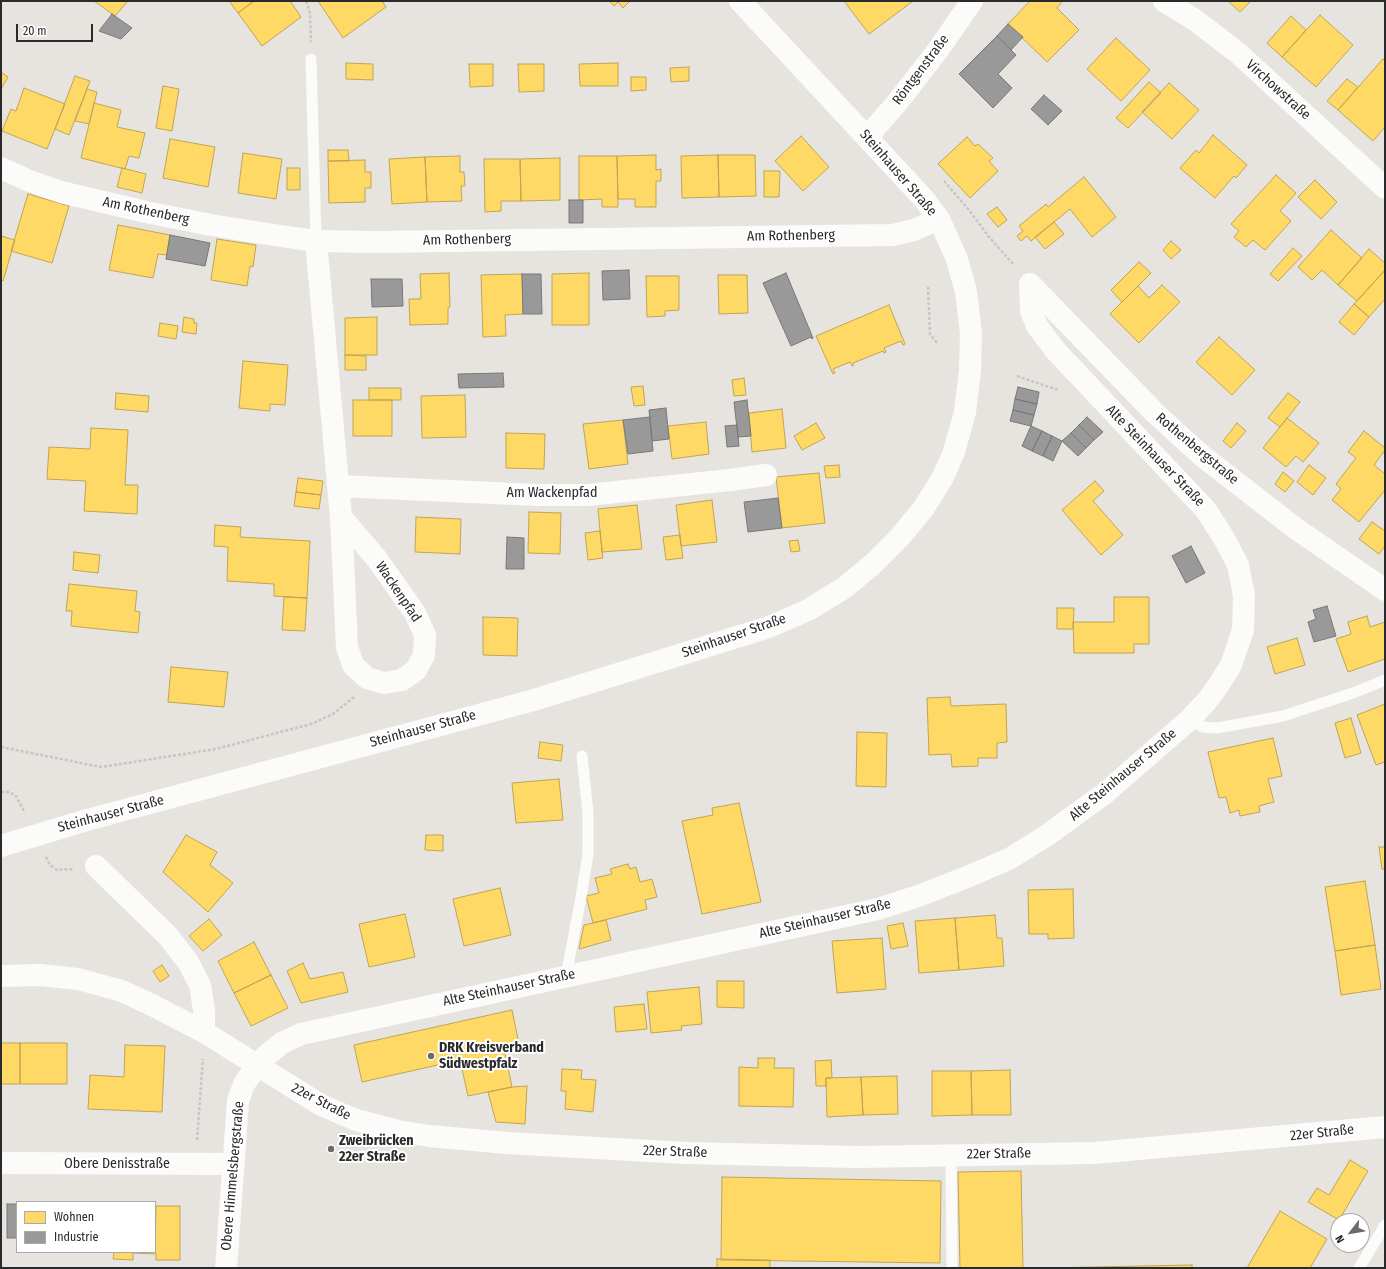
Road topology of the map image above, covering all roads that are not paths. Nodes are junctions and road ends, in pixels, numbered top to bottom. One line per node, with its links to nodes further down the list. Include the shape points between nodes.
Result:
1 (740, 1): 5 (street, Steinhauser Straße)
2 (972, 1): 5 (street, Röntgenstraße, via 933,56)
3 (1164, 1): 7 (street, Virchowstraße, via 1195,20 1238,53)
4 (311, 59): 9 (lane)
5 (868, 137): 8 (street, Steinhauser Straße)
6 (1, 168): 9 (street, Am Rothenberg, via 61,192 146,212 211,225)
7 (1385, 188)
8 (939, 219): 9 (street, Am Rothenberg, via 914,230 893,235 376,242); 18 (street, Steinhauser Straße, via 957,259 966,292 972,333 965,412 954,452 942,479 923,509 874,564 844,588 808,610 769,627 541,698)
9 (316, 240): 12 (street)
10 (1030, 284): 14 (street, Rothenbergstraße, via 1155,413 1201,455 1295,528); 16 (street, Alte Steinhauser Straße, via 1031,311 1037,326 1055,350 1206,510 1226,540 1238,565 1244,596 1243,630 1231,665 1206,702)
11 (766, 474): 12 (street, Am Wackenpfad, via 588,495)
12 (338, 486): 13 (street)
13 (341, 517): 13 (street, Wackenpfad, via 347,647 353,665 367,678 384,683 402,680 416,670 424,655 425,635 415,613)
14 (1385, 590)
15 (1385, 680): 16 (lane, via 1353,693 1275,717 1217,728 1203,727)
16 (1189, 720): 21 (street, Alte Steinhauser Straße, via 1104,794 1046,836 1009,859 967,877 878,909)
17 (582, 756): 21 (lane, via 588,814 588,855)
18 (8, 843)
19 (96, 866): 22 (street, via 168,936 188,962 200,985)
20 (1, 976): 22 (street, 22er Straße, via 78,979 108,987 148,1003)
21 (566, 976): 23 (street, Alte Steinhauser Straße, via 301,1034 282,1043)
22 (204, 1032): 23 (street, 22er Straße)
23 (257, 1066): 25 (street, 22er Straße, via 321,1105 349,1117 398,1131 428,1136 686,1153 858,1157); 27 (street, Obere Himmelsbergstraße, via 244,1084 238,1101)
24 (1385, 1127): 25 (street, 22er Straße, via 1094,1153)
25 (951, 1155): 30 (lane)
26 (1, 1163): 27 (street, Obere Denisstraße)
27 (232, 1164): 29 (street, Obere Himmelsbergstraße)
28 (1385, 1226): 31 (lane)
29 (226, 1268)
30 (952, 1268)
31 (1359, 1268)

